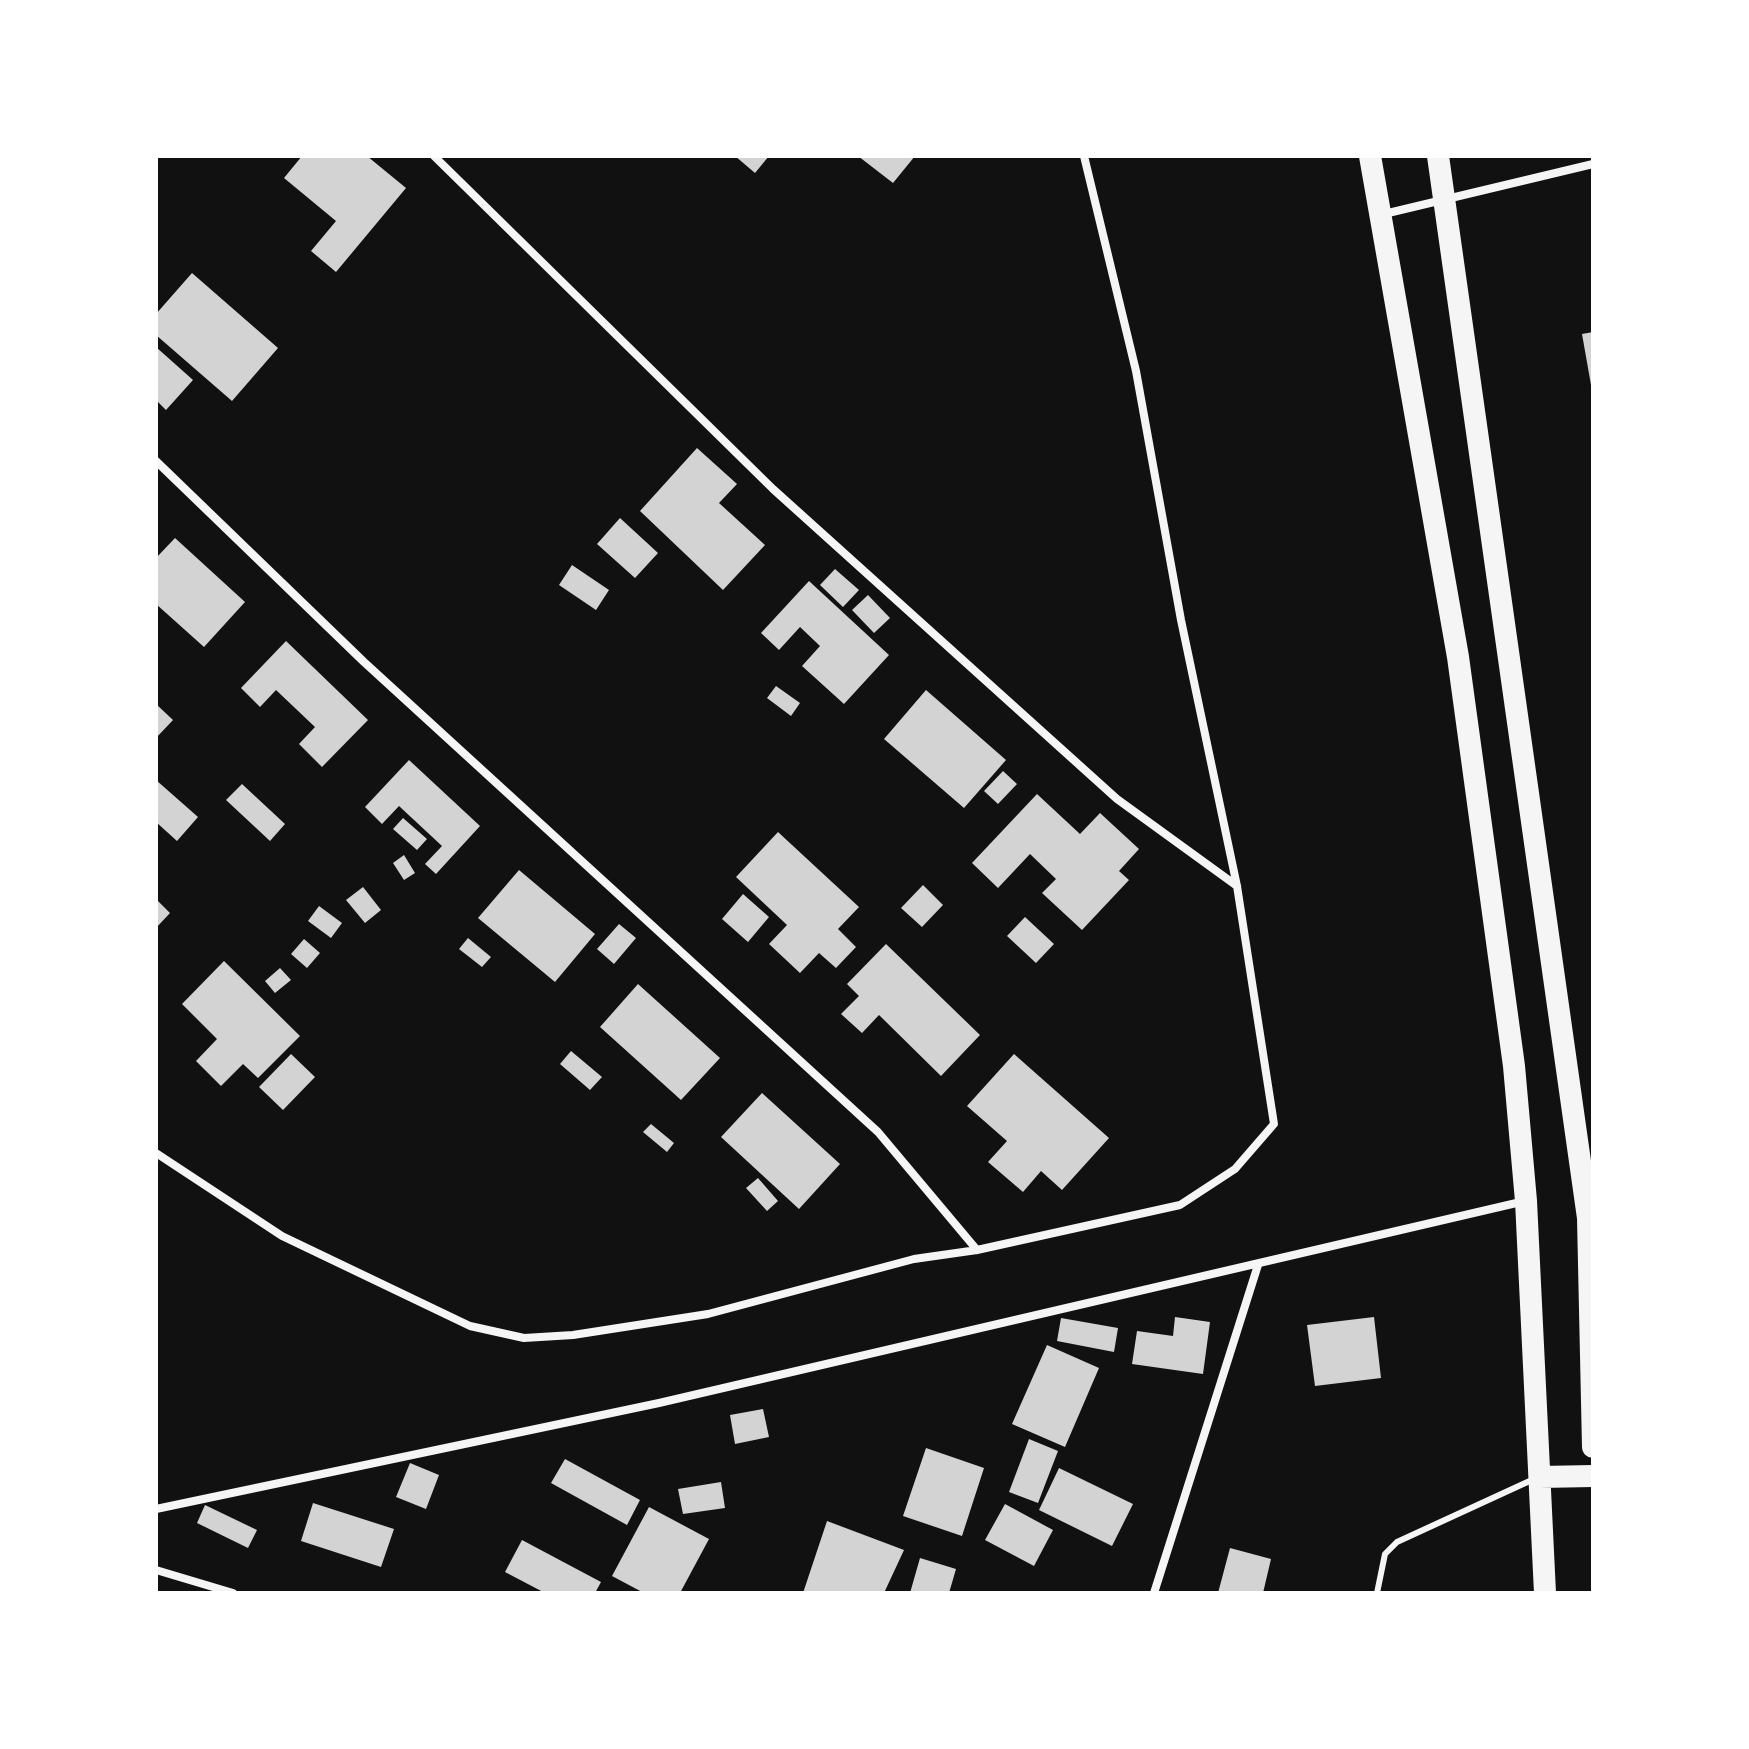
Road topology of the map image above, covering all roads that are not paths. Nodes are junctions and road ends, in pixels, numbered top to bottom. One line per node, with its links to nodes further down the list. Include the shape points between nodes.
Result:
1 (434, 156): 9 (street, via 773,489 1117,799)
2 (1084, 156): 9 (street, via 1136,371)
3 (1370, 156): 7 (highway)
4 (1438, 156): 6 (highway)
5 (1593, 164): 6 (street)
6 (1443, 199): 7 (street); 14 (highway, via 1588,1218)
7 (1382, 215): 11 (highway, via 1458,657 1514,1066)
8 (156, 461): 12 (street, via 364,662 878,1132)
9 (1237, 886): 12 (street, via 1274,1124 1235,1169 1180,1205)
10 (156, 1153): 12 (street, via 282,1236 470,1326 524,1338 708,1314 914,1259)
11 (1526, 1201): 13 (street); 16 (highway)
12 (977, 1250)
13 (1258, 1265): 17 (street, via 659,1403); 20 (street)
14 (1593, 1447)
15 (1593, 1476): 16 (highway)
16 (1540, 1477): 21 (lane, via 1397,1542 1385,1554); 22 (highway)
17 (156, 1509)
18 (156, 1570): 19 (street)
19 (233, 1593)
20 (1154, 1593)
21 (1377, 1593)
22 (1545, 1593)

